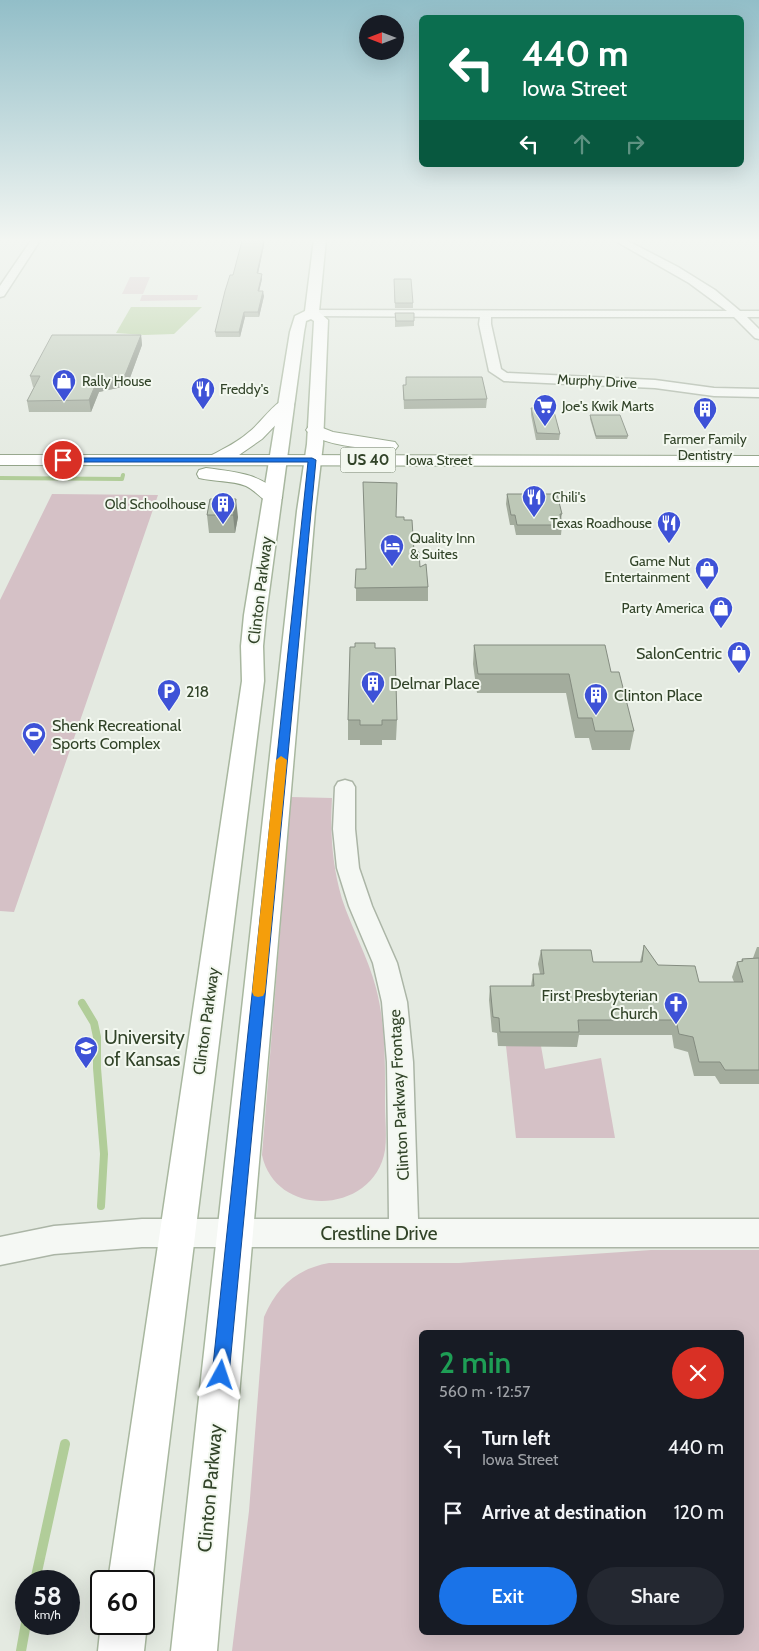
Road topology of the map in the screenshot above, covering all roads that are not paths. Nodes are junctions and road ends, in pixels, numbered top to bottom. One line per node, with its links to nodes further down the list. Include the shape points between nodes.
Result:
1 (306, 316): 7 (main road, Clinton Parkway, via 300,319)
2 (316, 316): 8 (main road, Clinton Parkway, via 321,320)
3 (486, 316): 6 (street, Murphy Drive, via 496,371 504,377 656,384 714,392)
4 (741, 316): 5 (street)
5 (759, 336)
6 (759, 393)
7 (286, 404): 11 (highway, via 252,440); 12 (main road, Clinton Parkway)
8 (316, 430): 13 (main road, Clinton Parkway); 14 (highway, via 329,437 390,446)
9 (0, 460): 10 (highway, Iowa Street / US 40)
10 (178, 460): 11 (highway, Iowa Street / US 40); 16 (highway, via 206,474 252,481 266,489)
11 (216, 460): 12 (highway, Iowa Street / US 40)
12 (277, 460): 13 (highway, Iowa Street / US 40); 16 (main road, Clinton Parkway)
13 (312, 460): 14 (highway, Iowa Street / US 40); 18 (main road, Clinton Parkway)
14 (423, 460): 15 (highway, Iowa Street / US 40)
15 (759, 461)
16 (272, 498): 19 (main road, Clinton Parkway, via 253,630 253,681)
17 (345, 787): 20 (street, Clinton Parkway Frontage, via 345,855 356,895 391,984 397,1016)
18 (234, 1232): 19 (street, Crestline Drive); 20 (street, Crestline Drive); 26 (main road, Clinton Parkway)
19 (176, 1233): 22 (street, Crestline Drive, via 94,1235); 23 (main road, Clinton Parkway)
20 (404, 1233): 21 (street, Crestline Drive)
21 (759, 1233)
22 (0, 1251)
23 (131, 1570)
24 (123, 1635): 25 (main road)
25 (121, 1651)
26 (194, 1651)

